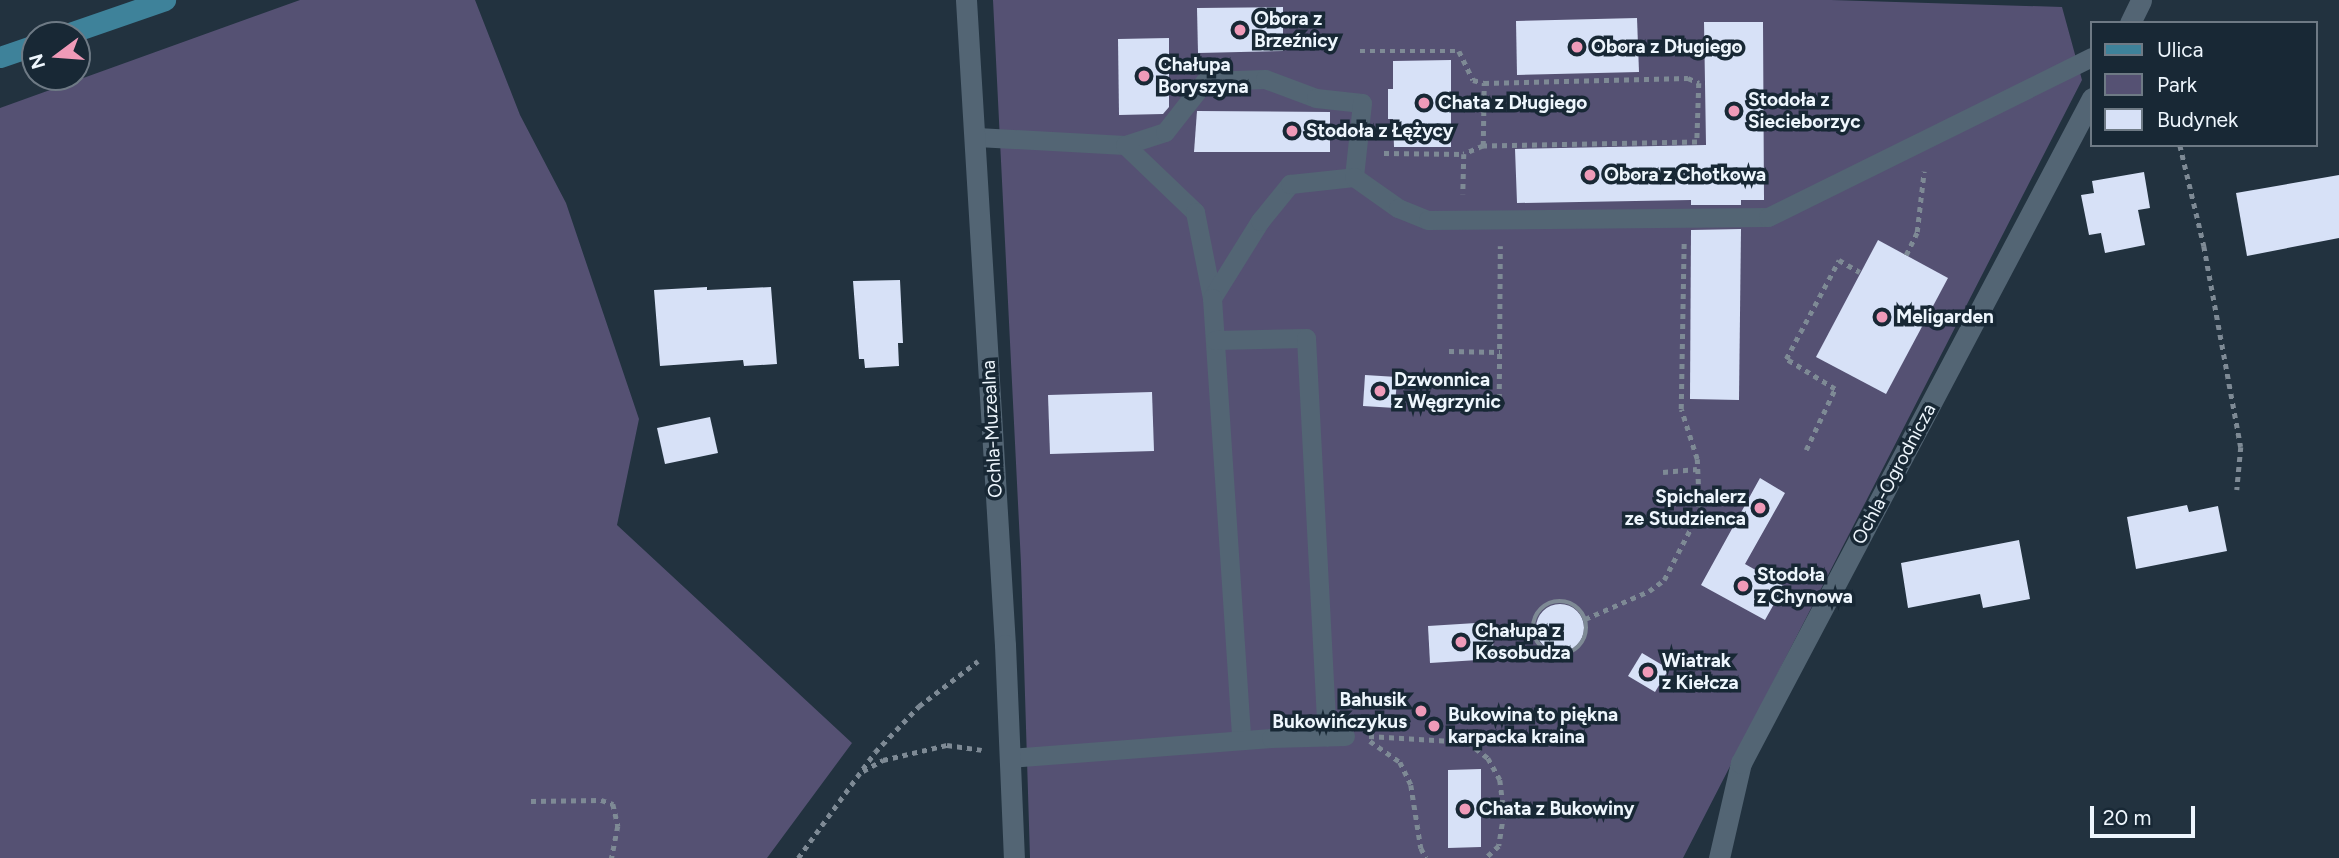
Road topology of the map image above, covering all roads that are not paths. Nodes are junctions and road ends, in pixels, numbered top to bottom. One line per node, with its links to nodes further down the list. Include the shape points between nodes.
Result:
1 (165, 0): 5 (street)
2 (966, 0): 10 (street, Ochla-Muzealna)
3 (2141, 0): 4 (street)
4 (2131, 21)
5 (91, 26)
6 (21, 50): 7 (street)
7 (0, 57)
8 (2090, 58): 12 (lane, via 1776,216 1428,220 1398,208)
9 (2090, 102): 18 (street, Ochla-Ogrodnicza, via 1741,763)
10 (977, 137): 11 (lane); 16 (street, Ochla-Muzealna)
11 (1125, 145): 12 (lane, via 1165,132 1205,80 1265,79 1316,98 1362,103); 13 (lane, via 1195,212)
12 (1354, 177): 13 (lane, via 1290,184)
13 (1212, 298): 14 (lane)
14 (1215, 340): 15 (lane); 15 (lane, via 1306,338 1336,736)
15 (1241, 740): 16 (lane)
16 (1010, 758): 17 (street, Ochla-Muzealna)
17 (1014, 858)
18 (1719, 858)

